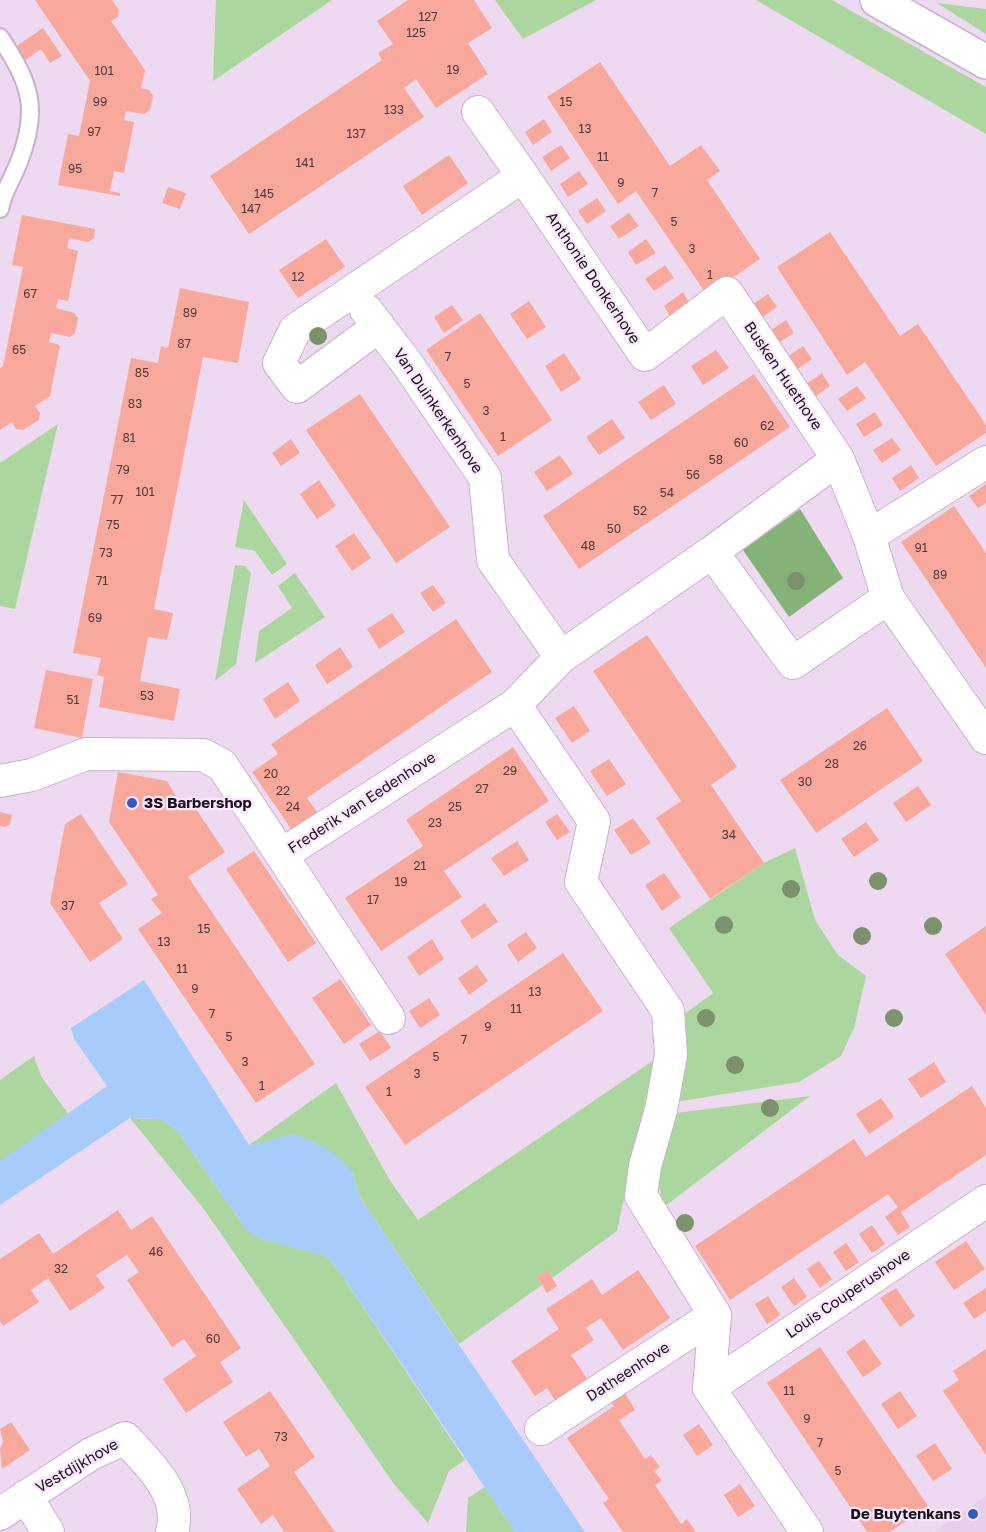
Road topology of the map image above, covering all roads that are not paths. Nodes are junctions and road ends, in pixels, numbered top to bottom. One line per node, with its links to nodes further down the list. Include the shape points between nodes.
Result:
1 (877, 0): 3 (main road)
2 (0, 37): 6 (lane, via 31,96 30,127)
3 (986, 62)
4 (478, 112): 5 (street)
5 (523, 176): 7 (street); 8 (street, Anthonie Donkerhove, via 645,355)
6 (1, 200)
7 (352, 290): 9 (street, Van Duinkerkenhove); 9 (street, via 295,330 279,363 297,387)
8 (727, 294): 10 (street, Busken Huethove)
9 (379, 326): 15 (street, Van Duinkerkenhove, via 485,478 493,560)
10 (838, 459): 12 (street, Busken Huethove); 13 (street)
11 (986, 462): 12 (street)
12 (869, 536): 14 (street, Busken Huethove)
13 (712, 552): 14 (street, via 794,663); 15 (street)
14 (888, 598): 17 (street, Busken Huethove)
15 (561, 657): 16 (street, Frederik van Eedenhove)
16 (515, 705): 19 (street, Frederik van Eedenhove); 22 (street, via 594,821 581,882 668,1011 671,1055 641,1196)
17 (986, 738)
18 (0, 781): 19 (street, via 32,775 86,754 203,755 222,765)
19 (283, 854): 20 (street, Frederik van Eedenhove)
20 (389, 1018)
21 (986, 1201): 23 (street, Louis Couperushove)
22 (715, 1315): 23 (street); 24 (street, Datheenhove)
23 (709, 1388): 29 (street)
24 (541, 1429)
25 (26, 1496): 26 (street, Vestdijkhove); 27 (street, Vestdijkhove); 28 (street, Vestdijkhove, via 125,1438 167,1489 177,1516)
26 (0, 1514)
27 (48, 1532)
28 (172, 1532)
29 (807, 1532)

